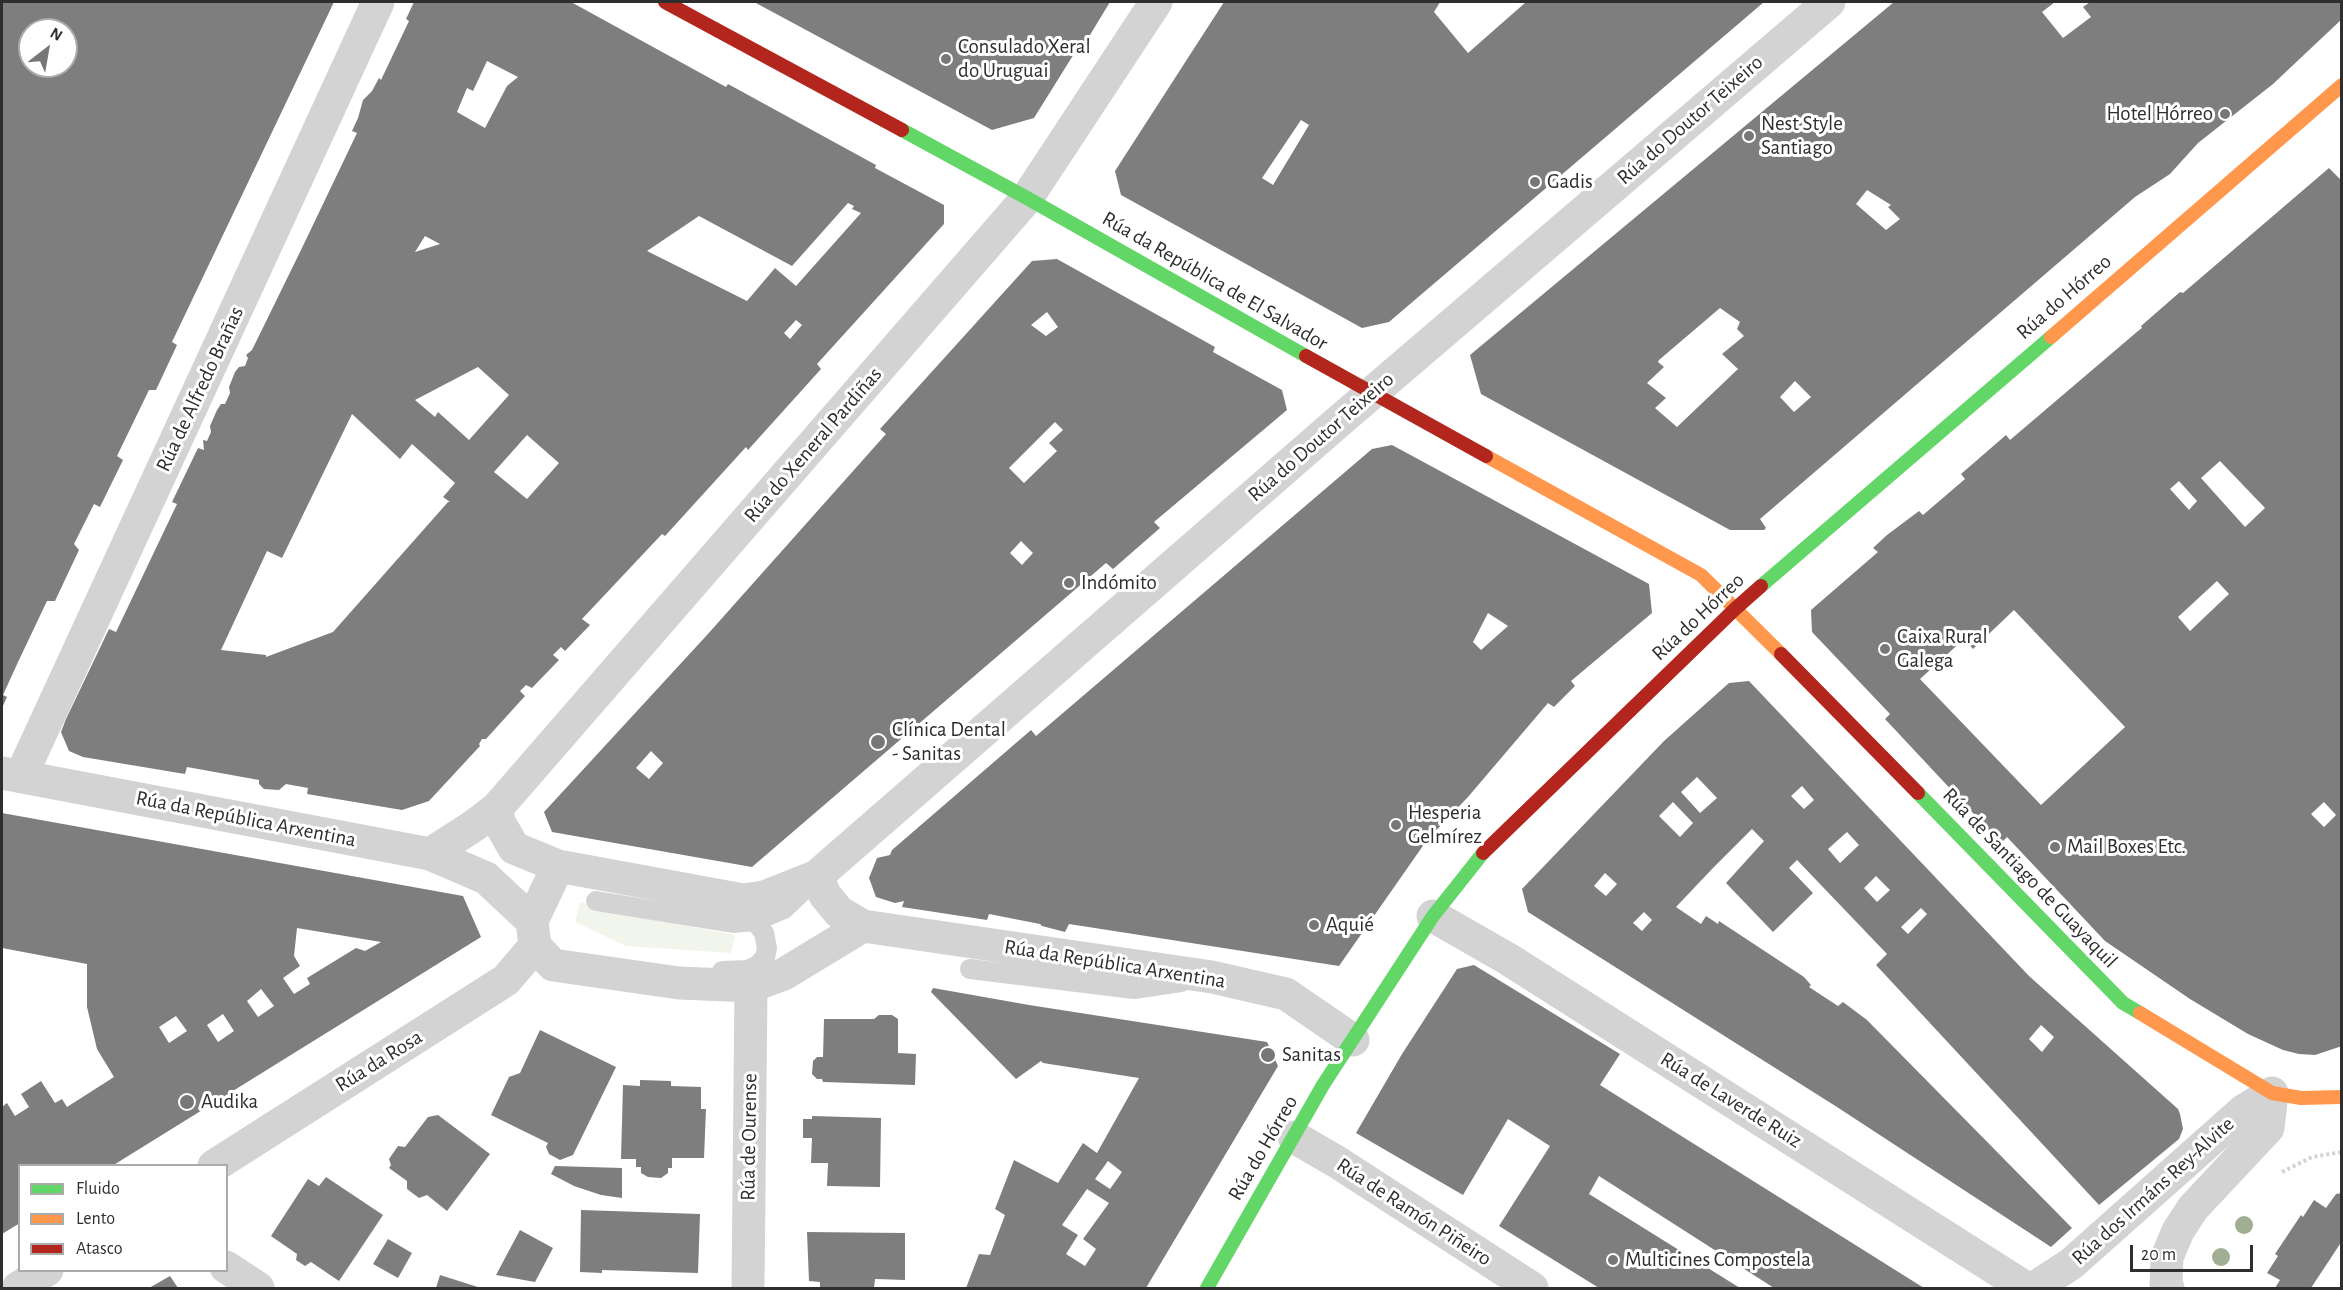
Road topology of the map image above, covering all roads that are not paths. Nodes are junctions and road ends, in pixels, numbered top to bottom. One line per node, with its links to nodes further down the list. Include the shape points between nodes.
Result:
1 (378, 2): 9 (street, Rúa de Alfredo Brañas)
2 (664, 2): 6 (street, Rúa da República de El Salvador)
3 (1156, 2): 6 (street, Rúa do Xeneral Pardiñas)
4 (1829, 2): 7 (street, Rúa do Doutor Teixeiro)
5 (2342, 86): 8 (street, Rúa do Hórreo)
6 (1027, 198): 7 (street, Rúa da República de El Salvador); 10 (street, Rúa do Xeneral Pardiñas)
7 (1372, 393): 8 (street, Rúa da República de El Salvador, via 1701,575); 13 (street, Rúa do Doutor Teixeiro)
8 (1735, 609): 15 (street, Rúa do Hórreo, via 1483,854); 24 (street, Rúa de Santiago de Guayaquil, via 2123,1003)
9 (11, 775): 11 (street, Rúa da República Arxentina)
10 (496, 807): 11 (street, Rúa do Xeneral Pardiñas); 12 (street, Rúa do Doutor Teixeiro, via 499,822 514,848)
11 (430, 854): 18 (street, Rúa da República Arxentina, via 486,878)
12 (558, 866): 13 (street, Rúa do Doutor Teixeiro, via 743,900 764,897); 18 (street, Rúa da Rosa)
13 (817, 876): 16 (lane, via 784,909); 17 (street, via 825,895 839,912)
14 (596, 901): 16 (lane, via 733,923)
15 (1433, 916): 23 (street, Rúa do Hórreo); 35 (street, Rúa de Laverde Ruiz, via 1508,959)
16 (755, 921): 21 (lane, via 764,933 767,948 758,965 747,970 706,972)
17 (863, 926): 20 (street, Rúa da República Arxentina); 22 (street, via 784,974)
18 (533, 934): 21 (street, via 553,965); 27 (street, Rúa da Rosa, via 506,980)
19 (970, 969): 20 (lane, via 1134,989)
20 (1212, 977): 23 (street, Rúa da República Arxentina, via 1286,994)
21 (679, 983): 22 (street)
22 (751, 986): 32 (street, Rúa de Ourense)
23 (1353, 1040): 26 (street, Rúa do Hórreo)
24 (2272, 1093): 25 (street, Rúa de Santiago de Guayaquil, via 2301,1098); 36 (street, Rúa dos Irmáns Rey-Alvite, via 2243,1111 2071,1264); 37 (street, via 2268,1128 2193,1208 2178,1232 2167,1257)
25 (2342, 1097)
26 (1294, 1137): 33 (street, Rúa do Hórreo); 34 (street, Rúa de Ramón Piñeiro)
27 (217, 1164)
28 (228, 1268): 31 (street)
29 (44, 1272): 30 (street)
30 (18, 1288)
31 (258, 1288)
32 (748, 1288)
33 (1207, 1288)
34 (1532, 1288)
35 (2026, 1288)
36 (2034, 1288)
37 (2168, 1288)

